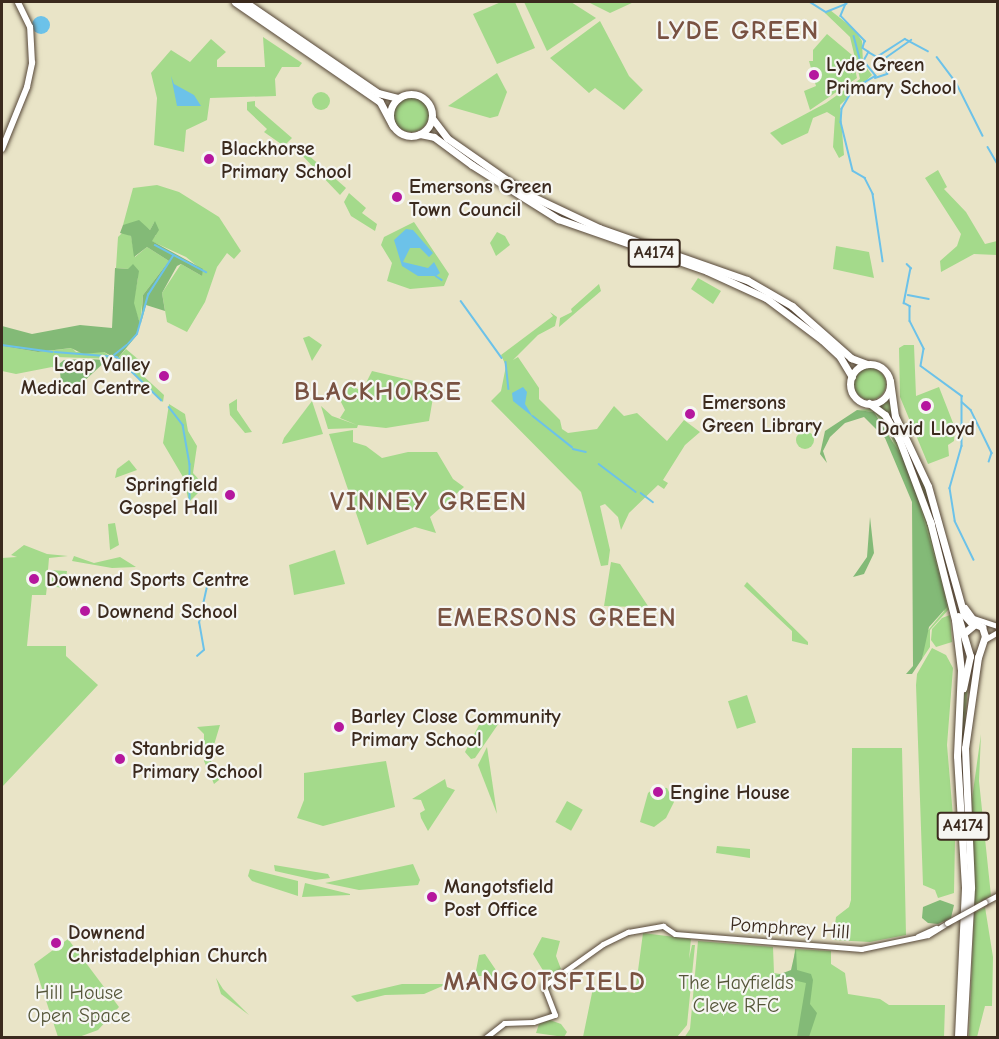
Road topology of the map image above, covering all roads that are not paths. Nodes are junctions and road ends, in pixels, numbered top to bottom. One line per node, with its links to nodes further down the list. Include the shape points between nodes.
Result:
1 (18, 2): 8 (main road, via 30,27 32,63 27,87)
2 (235, 2): 6 (highway, via 380,102)
3 (245, 2): 4 (highway, A4174, via 378,93)
4 (398, 98): 5 (highway, A4174, via 420,96 429,104); 6 (highway, via 392,109)
5 (432, 118): 7 (highway); 9 (highway, A4174, via 447,138 527,194 599,228 747,280 821,328 851,358)
6 (393, 126): 7 (highway, A4174, via 404,135)
7 (420, 134): 10 (highway, A4174, via 434,137 558,219 707,271 766,298 822,340)
8 (2, 149)
9 (866, 361): 10 (highway); 11 (highway, A4174, via 882,368)
10 (852, 376): 12 (highway, A4174, via 853,393)
11 (890, 381): 12 (highway, via 886,395); 14 (highway, via 896,416 928,486)
12 (869, 403): 13 (highway, A4174, via 885,415 899,439)
13 (930, 521): 18 (highway, A4174); 21 (highway, via 957,634)
14 (945, 548): 15 (highway, via 964,615); 17 (main road, via 966,611)
15 (972, 624): 16 (highway); 18 (highway)
16 (982, 627): 17 (main road); 19 (highway)
17 (998, 628): 19 (main road)
18 (963, 634): 20 (highway)
19 (984, 641): 20 (highway, via 976,646); 25 (highway, A4174, via 965,748 971,888)
20 (966, 644): 21 (highway, A4174, via 970,660)
21 (958, 705): 24 (highway, A4174, via 965,888)
22 (998, 896): 23 (main road, Pomphrey Hill, bridge, via 917,937 876,947 679,934 663,926 611,939 544,986 555,1015 533,1022 504,1023)
23 (485, 1038)
24 (958, 1038)
25 (963, 1038)

